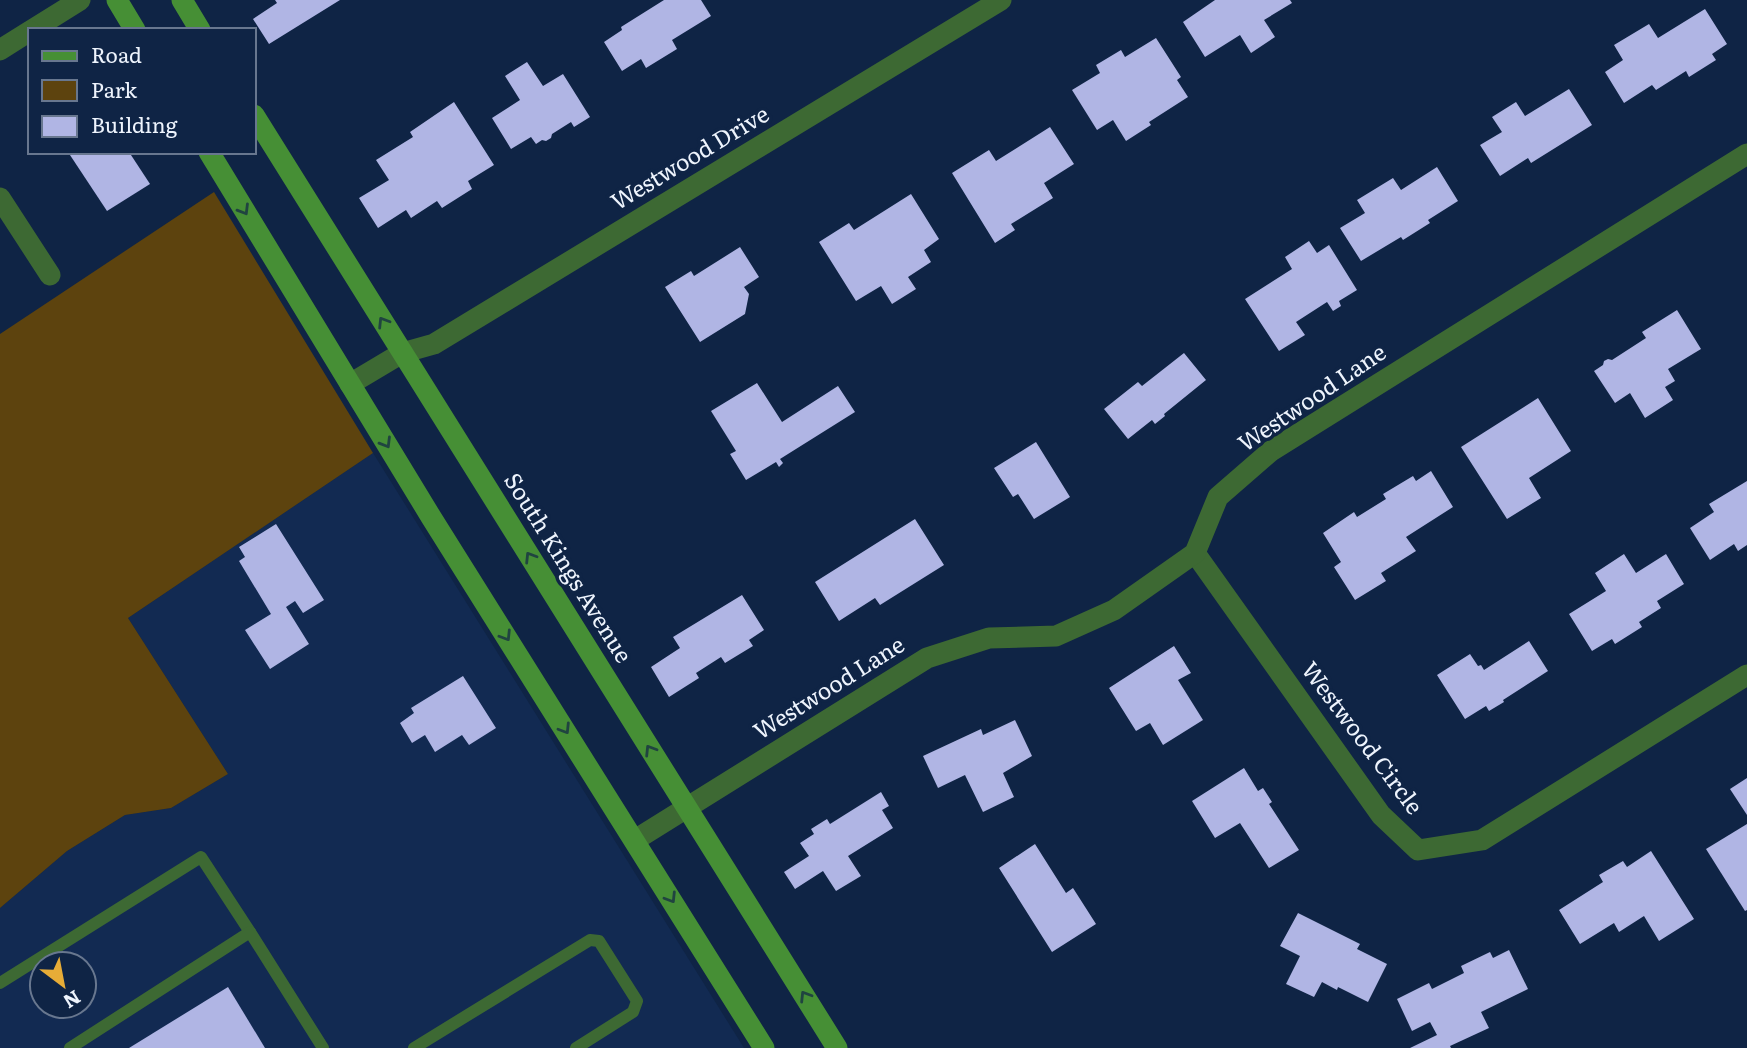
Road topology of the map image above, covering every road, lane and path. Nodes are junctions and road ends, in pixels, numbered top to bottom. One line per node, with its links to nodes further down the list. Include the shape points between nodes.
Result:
1 (80, 0): 5 (street)
2 (117, 0): 6 (main road)
3 (181, 0): 7 (main road)
4 (1001, 0): 15 (street, Westwood Drive, via 434,344)
5 (36, 28)
6 (134, 28)
7 (199, 28)
8 (28, 33): 9 (street)
9 (0, 50)
10 (256, 118): 15 (main road, South Kings Avenue, one-way to 10)
11 (210, 154): 16 (main road, one-way to 16)
12 (1747, 154): 17 (street, Westwood Lane, via 1271,451 1219,498)
13 (0, 198): 14 (street)
14 (50, 275)
15 (402, 353): 16 (street, Westwood Drive); 19 (main road, South Kings Avenue, one-way to 15)
16 (350, 384): 20 (main road, one-way to 20)
17 (1195, 553): 18 (street, Westwood Circle, via 1381,815 1418,850 1482,840); 19 (street, Westwood Lane, via 1114,610 1056,636 989,638 927,658)
18 (1747, 675)
19 (687, 807): 20 (street, Westwood Lane); 28 (main road, South Kings Avenue, one-way to 19)
20 (635, 840): 23 (main road, one-way to 23)
21 (250, 932): 22 (lane, via 201,857); 24 (lane); 25 (lane)
22 (0, 983)
23 (755, 1045)
24 (70, 1048)
25 (323, 1048)
26 (414, 1048): 27 (lane, via 590,940 599,941 637,1001 633,1012)
27 (576, 1048)
28 (837, 1048)

